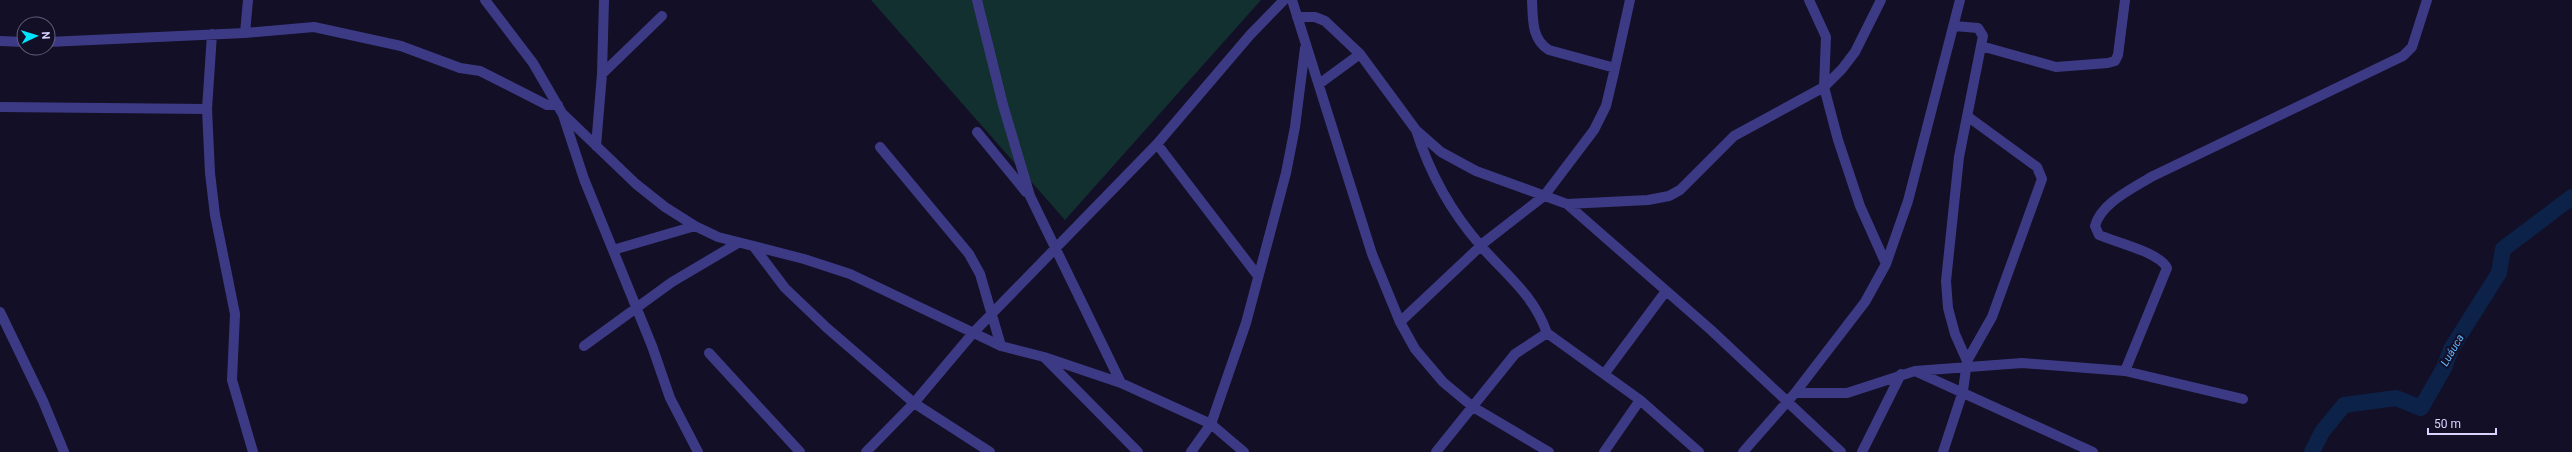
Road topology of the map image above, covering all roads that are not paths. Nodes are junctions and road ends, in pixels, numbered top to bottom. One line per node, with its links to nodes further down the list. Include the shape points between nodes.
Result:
1 (248, 0): 17 (street)
2 (485, 0): 31 (street, via 533,63)
3 (604, 0): 26 (street)
4 (977, 0): 38 (street, via 1003,105)
5 (1284, 0): 35 (street, via 1250,35)
6 (1292, 0): 15 (street)
7 (1532, 0): 25 (street, via 1534,27 1542,46)
8 (1630, 0): 25 (street)
9 (1809, 0): 28 (street, via 1826,37)
10 (1881, 0): 28 (street, via 1855,52)
11 (1960, 0): 16 (street)
12 (2125, 0): 23 (street, via 2118,55 2115,61 2108,64 2056,67)
13 (2427, 0): 61 (street, via 2412,47 2403,56 2151,177 2123,194 2104,212 2095,226 2099,235 2147,254 2163,262 2167,268)
14 (662, 16): 26 (street)
15 (1297, 17): 22 (street); 24 (street, via 1315,16 1325,21)
16 (1954, 26): 23 (street, via 1978,28 1982,33); 47 (street, via 1908,201)
17 (245, 33): 18 (street); 31 (street, via 314,27 401,46 460,68 480,70 547,105)
18 (212, 34): 21 (street); 30 (street)
19 (0, 42): 20 (street)
20 (16, 42)
21 (56, 42)
22 (1306, 44): 27 (street); 48 (street, via 1286,173)
23 (1981, 46): 32 (street)
24 (1360, 54): 27 (street); 33 (street)
25 (1615, 68): 39 (street, via 1606,106 1594,130)
26 (602, 74): 36 (street)
27 (1319, 84): 53 (street, via 1372,254)
28 (1824, 87): 40 (street, via 1734,136 1680,190 1669,196 1648,200); 47 (street, via 1860,206)
29 (0, 107): 30 (street)
30 (207, 109): 75 (street, via 215,215 235,314 232,380)
31 (560, 109): 36 (street); 46 (street, via 584,179)
32 (1967, 116): 60 (street, via 1959,158 1946,281 1948,308); 60 (street, via 2037,167 2042,179 1992,317)
33 (1416, 130): 39 (street, via 1456,162); 43 (street, via 1436,183)
34 (977, 132): 38 (street)
35 (1157, 144): 45 (street); 48 (street)
36 (596, 146): 41 (street, via 636,184)
37 (880, 147): 52 (street, via 969,254 980,274)
38 (1030, 196): 45 (street)
39 (1544, 196): 40 (street); 43 (street)
40 (1567, 204): 49 (street)
41 (695, 226): 42 (street); 46 (street)
42 (738, 243): 44 (street); 50 (street)
43 (1480, 246): 53 (street); 54 (street, via 1530,298)
44 (754, 247): 55 (street, via 850,274); 71 (street, via 785,288)
45 (1057, 248): 52 (street); 65 (street)
46 (613, 250): 50 (street)
47 (1886, 264): 67 (street, via 1865,302)
48 (1258, 276): 73 (street, via 1246,323)
49 (1666, 291): 63 (street); 70 (street)
50 (635, 307): 56 (street); 76 (street, via 670,398)
51 (0, 312): 74 (street, via 43,401)
52 (991, 315): 55 (street); 57 (street)
53 (1400, 322): 72 (street, via 1424,361 1443,382)
54 (1547, 332): 63 (street); 72 (street, via 1515,354)
55 (972, 333): 57 (street); 71 (street)
56 (584, 346)
57 (1001, 346): 59 (street)
58 (709, 353): 77 (street)
59 (1044, 357): 65 (street); 80 (street)
60 (1966, 364): 61 (street, via 2022,363); 62 (street); 66 (street)
61 (2125, 370): 69 (street)
62 (1915, 371): 64 (street); 66 (street)
63 (1604, 373): 68 (street)
64 (1901, 374): 67 (street, via 1847,392); 89 (street)
65 (1121, 384): 73 (street)
66 (1963, 391): 90 (street); 91 (street)
67 (1796, 393): 70 (street)
68 (1640, 400): 85 (street); 86 (street)
69 (2243, 400)
70 (1787, 402): 87 (street); 88 (street)
71 (914, 404): 78 (street); 79 (street)
72 (1473, 408): 83 (street); 84 (street)
73 (1211, 424): 81 (street); 82 (street)
74 (64, 452)
75 (253, 452)
76 (698, 452)
77 (800, 452)
78 (866, 452)
79 (990, 452)
80 (1138, 452)
81 (1191, 452)
82 (1244, 452)
83 (1436, 452)
84 (1549, 452)
85 (1604, 452)
86 (1699, 452)
87 (1743, 452)
88 (1841, 452)
89 (1862, 452)
90 (1943, 452)
91 (2093, 452)

